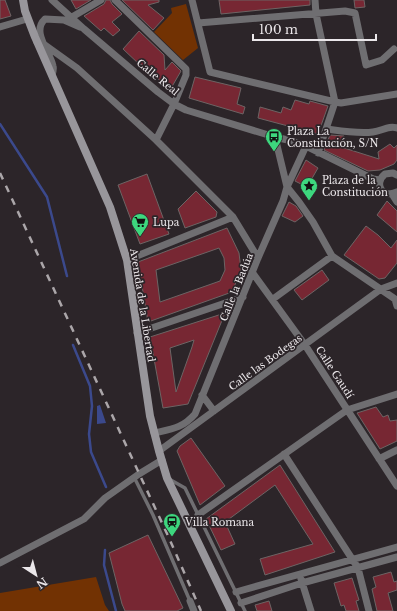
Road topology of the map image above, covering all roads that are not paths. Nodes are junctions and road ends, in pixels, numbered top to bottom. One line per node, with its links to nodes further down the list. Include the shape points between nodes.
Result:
1 (19, 0): 9 (main road, Avenida de la Libertad)
2 (23, 0): 9 (main road, Avenida de la Libertad)
3 (52, 0): 10 (street, Calle Real)
4 (101, 0): 10 (street)
5 (115, 0): 18 (street, via 186,69)
6 (192, 0): 11 (street)
7 (315, 0): 8 (street)
8 (316, 14): 11 (street); 15 (street, via 355,13 366,65 382,60); 17 (street)
9 (26, 15): 12 (street); 14 (main road, Avenida de la Libertad)
10 (72, 17): 13 (street, Calle Real)
11 (198, 23): 17 (street, via 210,72)
12 (0, 27)
13 (84, 29): 14 (street, Calle Real, via 64,20 45,18 39,28); 18 (street, Calle Real)
14 (41, 41): 22 (street, via 77,68); 33 (main road, Avenida de la Libertad, via 52,75 110,207)
15 (394, 49)
16 (397, 94): 17 (street)
17 (335, 102): 20 (street)
18 (174, 104): 21 (street, Calle Real); 22 (street)
19 (397, 128): 20 (street, via 392,126 374,132)
20 (326, 129): 24 (street)
21 (275, 137): 23 (street); 27 (street)
22 (156, 140): 30 (street)
23 (306, 146): 24 (street); 27 (street, Calle la Badúa)
24 (318, 153): 26 (street)
25 (396, 174): 26 (street, via 388,172)
26 (380, 180): 28 (street, via 383,192)
27 (287, 187): 31 (street); 32 (street, Calle la Badúa)
28 (394, 193): 29 (street)
29 (397, 202)
30 (233, 217): 32 (street); 33 (street)
31 (332, 256): 36 (street); 38 (street)
32 (258, 258): 34 (street, Calle la Badúa)
33 (127, 260): 40 (main road, Avenida de la Libertad)
34 (252, 272): 37 (street, Calle la Badúa); 38 (street, Calle Gaudí)
35 (397, 283): 36 (street, Calle las Bodegas)
36 (381, 289): 39 (street, via 395,299); 41 (street, Calle las Bodegas)
37 (243, 296): 40 (street); 43 (street, Calle la Badúa)
38 (273, 299): 41 (street, Calle Gaudí)
39 (397, 306)
40 (137, 333): 48 (main road, Avenida de la Libertad)
41 (305, 345): 44 (street, Calle Gaudí); 45 (street, Calle las Bodegas)
42 (397, 394): 44 (street)
43 (202, 396): 45 (street); 46 (street, Calle la Badúa)
44 (347, 410): 51 (street); 52 (street, Calle Gaudí)
45 (214, 411): 47 (street, Calle las Bodegas)
46 (195, 414): 47 (street); 48 (street, Calle la Badúa, via 179,427)
47 (190, 429): 50 (street, Calle las Bodegas)
48 (154, 432): 50 (main road, Avenida de la Libertad)
49 (397, 450): 52 (street)
50 (159, 451): 53 (main road, Avenida de la Libertad)
51 (284, 454): 57 (street); 60 (street)
52 (379, 459): 56 (street, Calle Gaudí)
53 (162, 460): 54 (street); 55 (main road, Avenida de la Libertad)
54 (134, 477): 61 (street, via 105,498 84,519); 66 (lane)
55 (167, 478): 57 (lane, via 185,488); 69 (main road, Avenida de la Libertad)
56 (397, 486)
57 (198, 515): 65 (lane)
58 (397, 547): 60 (street)
59 (397, 557): 62 (street)
60 (352, 559): 62 (street); 63 (street)
61 (0, 563)
62 (358, 568): 64 (street); 72 (street)
63 (300, 574): 64 (street); 65 (street)
64 (302, 583): 67 (street); 71 (street)
65 (236, 592): 67 (lane)
66 (190, 601): 68 (street)
67 (241, 603): 70 (lane)
68 (194, 611)
69 (231, 611)
70 (245, 611)
71 (311, 611)
72 (369, 611)

